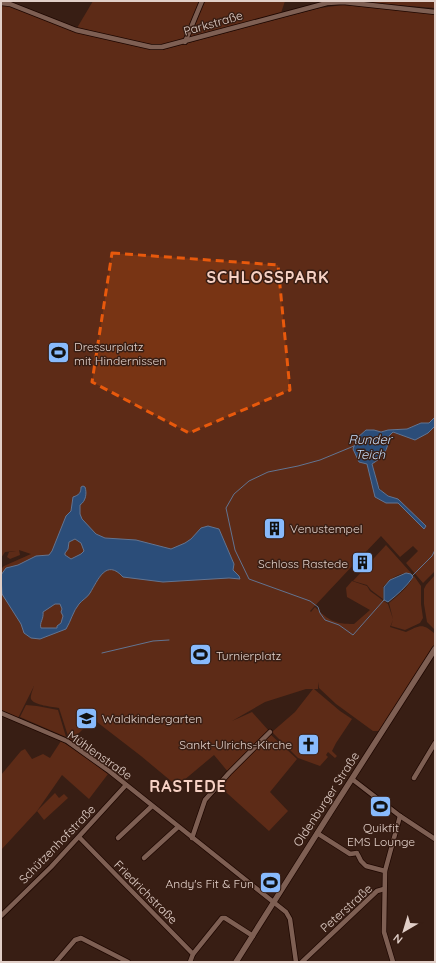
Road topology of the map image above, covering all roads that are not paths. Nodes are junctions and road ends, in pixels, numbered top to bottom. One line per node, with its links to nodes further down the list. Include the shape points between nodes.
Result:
1 (202, 1): 6 (street)
2 (11, 2): 4 (street, Parkstraße); 6 (street, Parkstraße, via 76,30 162,47)
3 (343, 2): 5 (street, Parkstraße); 6 (street, Parkstraße, via 327,3)
4 (1, 3)
5 (435, 12)
6 (186, 42)
7 (435, 649): 12 (street, Oldenburger Straße)
8 (1, 713): 13 (street, Mühlenstraße, via 67,742)
9 (270, 732): 20 (street, via 205,800)
10 (435, 743): 11 (street)
11 (414, 778)
12 (352, 779): 15 (street); 17 (street, Oldenburger Straße)
13 (126, 785): 14 (street, Mühlenstraße); 18 (street, Schützenhofstraße)
14 (152, 806): 16 (street, Mühlenstraße); 19 (street)
15 (400, 816): 21 (street); 23 (street, Peterstraße)
16 (178, 827): 20 (street, Mühlenstraße); 22 (street)
17 (317, 833): 23 (street, via 350,854 357,854 366,866); 25 (street, Oldenburger Straße)
18 (79, 837): 26 (street, Schützenhofstraße); 28 (street, Friedrichstraße)
19 (118, 838)
20 (192, 838): 25 (street, Mühlenstraße)
21 (435, 839)
22 (144, 858)
23 (385, 871): 24 (street, Peterstraße)
24 (384, 889): 34 (street, Peterstraße, via 377,891); 35 (street, via 384,932)
25 (273, 903): 27 (street, Oldenburger Straße); 33 (street, Mühlenstraße, via 286,912 290,919)
26 (1, 916)
27 (253, 936): 28 (street, via 222,918); 32 (street, Oldenburger Straße)
28 (193, 954): 31 (street)
29 (56, 962): 30 (street, via 75,940 81,938)
30 (127, 962)
31 (190, 962)
32 (236, 962)
33 (296, 962)
34 (302, 962)
35 (393, 962)

